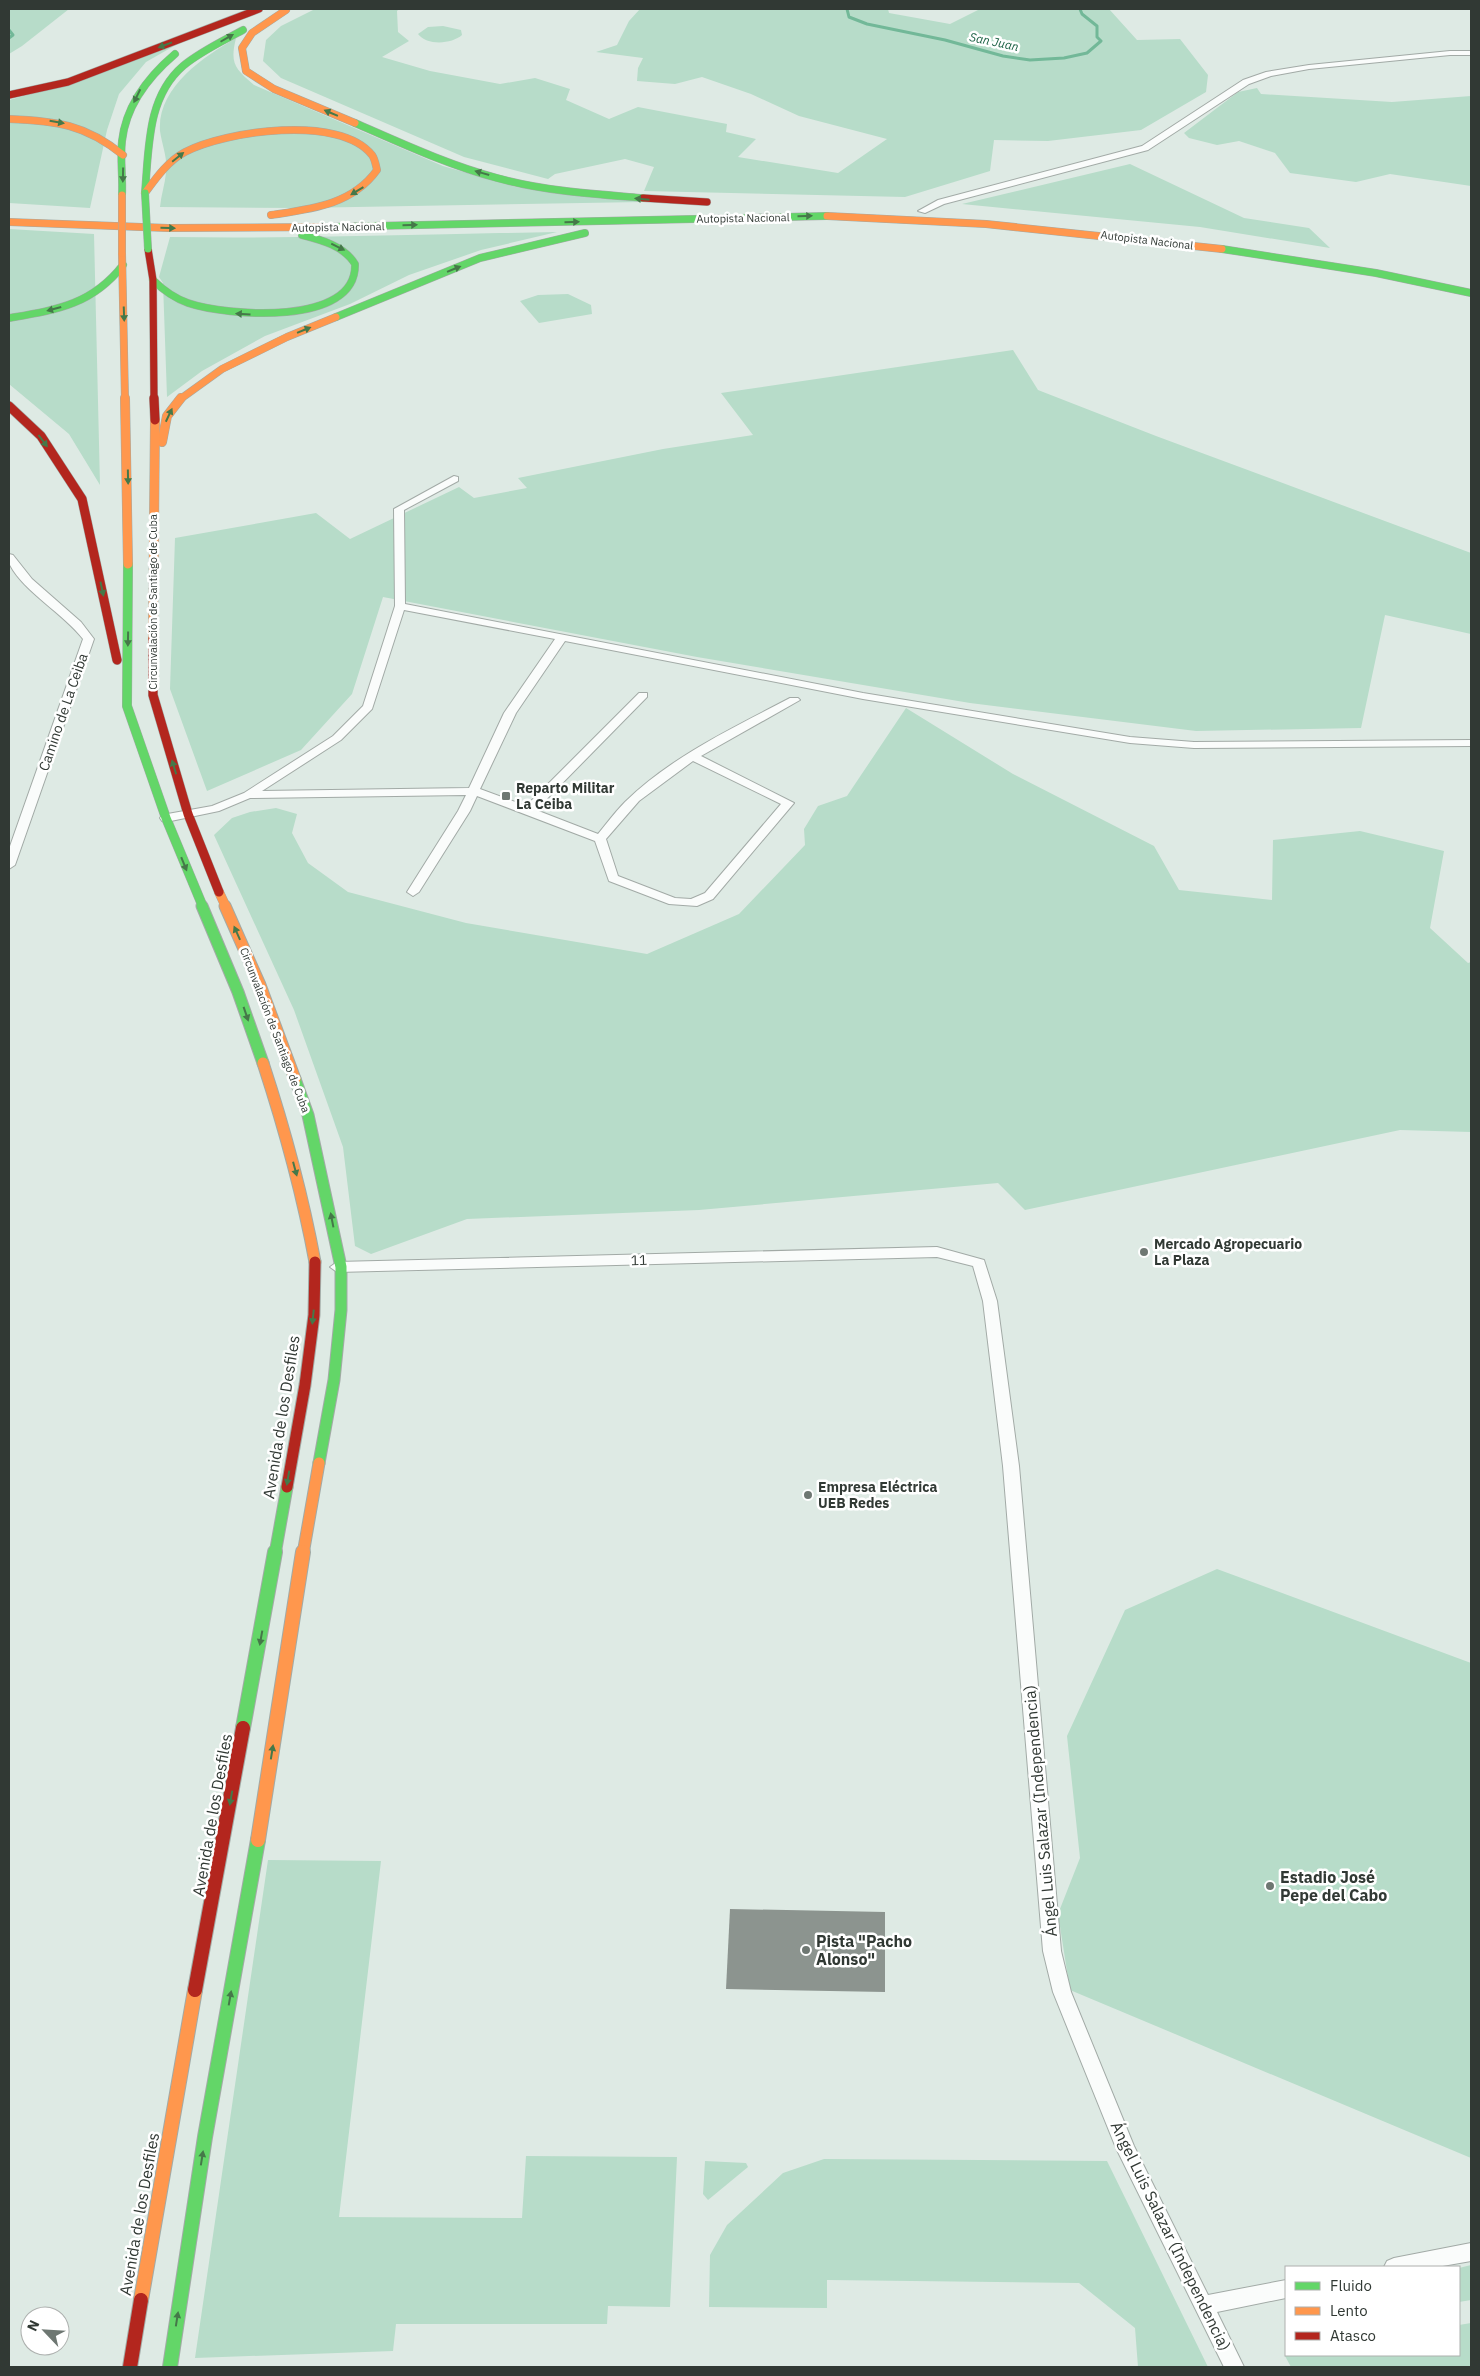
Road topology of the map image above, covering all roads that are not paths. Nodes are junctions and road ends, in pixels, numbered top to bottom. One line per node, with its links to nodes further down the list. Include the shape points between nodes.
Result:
1 (259, 9): 4 (highway, one-way to 4, via 68,82); 6 (highway, Circunvalación de Santiago de Cuba, one-way to 6, via 189,44 147,79 136,96 122,134)
2 (288, 9): 7 (highway, Circunvalación de Santiago de Cuba, one-way to 2, via 154,112 164,88 193,59 231,35); 8 (highway, one-way to 2, via 599,195 518,183 446,162 274,89 246,71 242,48 252,33)
3 (1471, 53): 12 (street, via 1309,67 1269,74 1246,82 1145,148 941,202)
4 (9, 95)
5 (9, 119): 6 (highway, one-way to 6, via 72,125 102,137)
6 (123, 155): 19 (highway, Circunvalación de Santiago de Cuba, one-way to 19, bridge)
7 (145, 193): 13 (highway, one-way to 13, via 164,168 184,152 232,135 292,130 318,133 342,138 365,148 373,157 376,166 372,180 357,192 334,202 300,212); 20 (highway, Circunvalación de Santiago de Cuba, bridge)
8 (716, 202)
9 (795, 205): 10 (highway)
10 (848, 206): 12 (highway, Autopista Nacional); 13 (highway, Autopista Nacional)
11 (9, 211): 13 (highway, Autopista Nacional)
12 (922, 211): 21 (highway, Autopista Nacional, via 1205,238)
13 (221, 218)
14 (705, 219): 17 (highway, Autopista Nacional, one-way to 14); 22 (highway, Autopista Nacional, one-way to 22, via 824,216 1085,232 1276,257); 26 (highway, one-way to 14, via 166,416 178,401 222,369 287,337 480,258 576,234)
15 (9, 222): 16 (highway, Autopista Nacional)
16 (69, 225): 17 (highway, Autopista Nacional, one-way to 17); 18 (highway)
17 (256, 229): 20 (highway, one-way to 20, via 305,236 351,254 355,264 354,280 342,293 303,309 249,314 187,303 171,296)
18 (9, 233)
19 (123, 266): 23 (highway, one-way to 23, via 110,283 77,302); 34 (highway, Circunvalación de Santiago de Cuba, one-way to 34, via 129,597)
20 (153, 280): 26 (highway, Circunvalación de Santiago de Cuba)
21 (1471, 284)
22 (1471, 293)
23 (9, 318)
24 (9, 406): 30 (highway, one-way to 30, via 41,436 82,499)
25 (454, 479): 28 (street, via 399,509)
26 (153, 497): 40 (highway, Circunvalación de Santiago de Cuba, one-way to 26, via 153,695)
27 (9, 556): 29 (street, Camino de La Ceiba, via 28,581)
28 (400, 606): 31 (street); 38 (street, via 368,707 337,738)
29 (77, 624): 30 (street); 43 (street, Camino de La Ceiba, via 89,639)
30 (112, 637): 34 (highway)
31 (561, 639): 35 (street, via 920,706 1130,740 1194,745); 37 (street, via 510,714)
32 (643, 695): 39 (street)
33 (794, 700): 36 (street)
34 (127, 706): 41 (highway, Circunvalación de Santiago de Cuba)
35 (1471, 743)
36 (692, 756): 42 (street, via 633,800); 42 (street, via 788,803 709,896 693,903 673,901 613,878)
37 (473, 791): 38 (street); 39 (street); 44 (street)
38 (248, 795): 40 (street, via 215,809)
39 (528, 811): 42 (street)
40 (188, 814): 41 (street); 46 (highway, Circunvalación de Santiago de Cuba, one-way to 40, via 308,1115 260,984)
41 (166, 818): 47 (highway, Circunvalación de Santiago de Cuba, one-way to 47, via 238,992 282,1120 301,1189)
42 (600, 839)
43 (9, 865)
44 (413, 892)
45 (937, 1252): 46 (street, 11); 52 (street, Ángel Luis Salazar (Independencia), via 979,1263 990,1300 1011,1466 1052,1951 1062,1992 1125,2148)
46 (341, 1267): 47 (street); 48 (highway, Avenida de los Desfiles, via 342,1310 334,1380)
47 (316, 1268): 48 (highway, Avenida de los Desfiles, one-way to 48, via 314,1315)
48 (284, 1588): 53 (highway, Avenida de los Desfiles, one-way to 53, via 173,2136); 54 (highway, Avenida de los Desfiles, one-way to 48, via 201,2137 257,1844)
49 (1471, 2252): 50 (street)
50 (1399, 2266)
51 (1285, 2289): 52 (street)
52 (1205, 2305): 55 (street, Ángel Luis Salazar (Independencia))
53 (130, 2367)
54 (170, 2367)
55 (1234, 2367)

